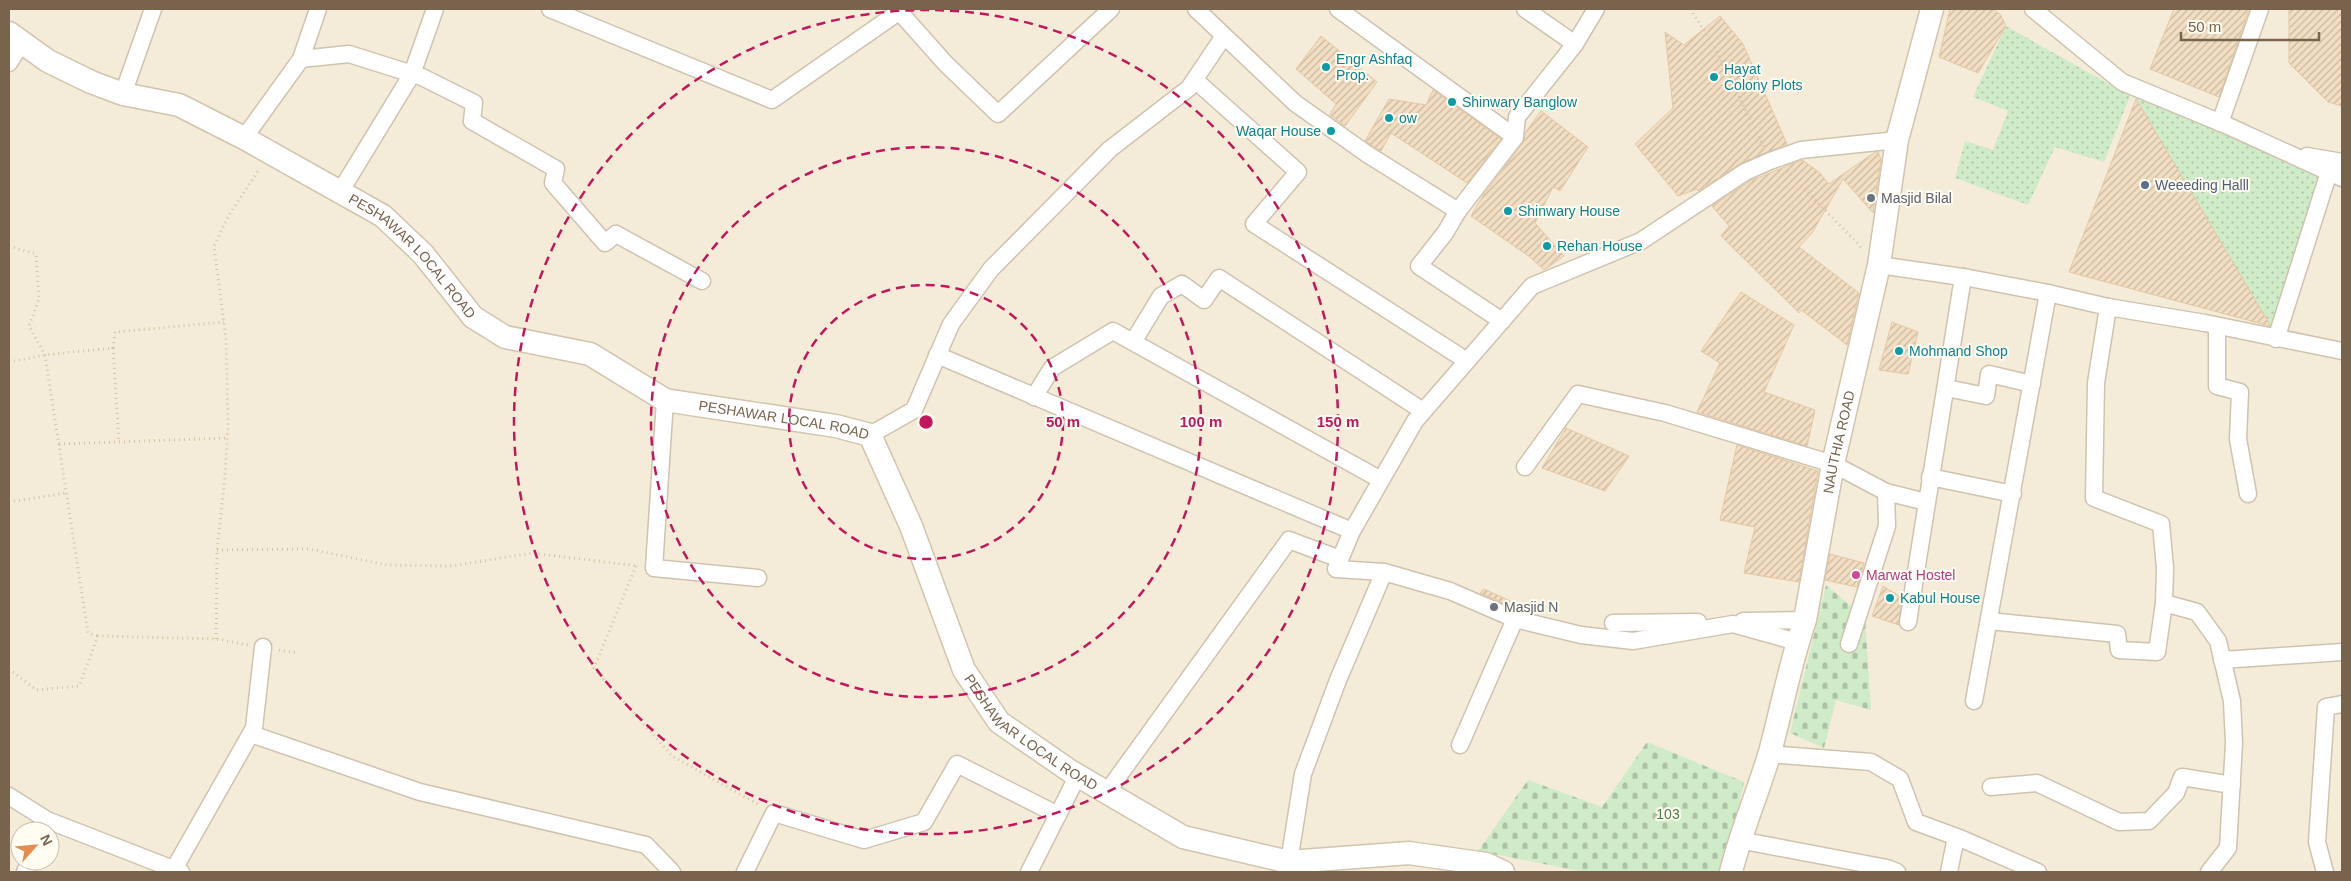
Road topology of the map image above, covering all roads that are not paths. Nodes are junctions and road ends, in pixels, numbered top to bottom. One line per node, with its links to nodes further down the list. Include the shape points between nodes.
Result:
1 (153, 9): 23 (street)
2 (318, 9): 19 (street)
3 (435, 9): 21 (street)
4 (550, 9): 14 (street, via 772,100)
5 (1111, 9): 14 (street, via 998,114 945,63)
6 (1196, 9): 16 (street)
7 (1338, 9): 26 (street)
8 (1525, 9): 18 (street)
9 (1596, 9): 18 (street)
10 (1932, 9): 27 (street, NAUTHIA ROAD)
11 (2033, 9): 15 (street)
12 (2057, 9): 15 (street)
13 (2260, 9): 24 (street)
14 (899, 10)
15 (2053, 26): 24 (street, via 2122,82)
16 (1224, 36): 22 (street); 32 (street, via 1295,102 1367,154)
17 (16, 38): 20 (street); 23 (street, PESHAWAR LOCAL ROAD, via 48,60)
18 (1575, 44): 26 (street, via 1517,117)
19 (301, 59): 21 (street, via 349,54); 25 (street)
20 (9, 63)
21 (412, 74): 31 (street); 35 (street, via 474,103 472,121 556,170 553,183 605,243 616,234)
22 (1195, 80): 43 (street, via 1110,149 991,269 950,324); 44 (street, via 1298,172 1254,224)
23 (123, 94): 25 (street, PESHAWAR LOCAL ROAD, via 179,105)
24 (2220, 123): 28 (street)
25 (244, 138): 31 (street, PESHAWAR LOCAL ROAD)
26 (1515, 138): 32 (street)
27 (1897, 140): 33 (street, NAUTHIA ROAD); 38 (street, via 1800,150 1745,172 1641,241 1532,286)
28 (2285, 152): 29 (street); 30 (street)
29 (2342, 162)
30 (2336, 175): 40 (street)
31 (340, 192): 48 (street, PESHAWAR LOCAL ROAD, via 383,216 423,254 473,317 505,337 590,354)
32 (1458, 211): 38 (street, via 1419,266)
33 (1879, 265): 34 (street); 51 (street, NAUTHIA ROAD)
34 (1963, 277): 36 (street); 46 (street)
35 (702, 281)
36 (2048, 293): 37 (street); 45 (street)
37 (2108, 307): 39 (street); 63 (street, via 2096,383 2094,498 2161,524)
38 (1502, 321): 44 (street)
39 (2217, 326): 40 (street); 57 (street, via 2217,386 2240,392 2238,439)
40 (2276, 338): 42 (street)
41 (1132, 342): 47 (street, via 1113,331 1052,368); 49 (street, via 1161,296 1182,284 1204,300 1219,278); 54 (street)
42 (2342, 351)
43 (937, 356): 47 (street); 50 (street, via 914,410)
44 (1467, 361): 49 (street)
45 (2032, 384): 46 (street, via 1989,374 1986,396); 56 (street)
46 (1946, 388): 53 (street)
47 (1034, 397): 59 (street)
48 (665, 400): 50 (street, PESHAWAR LOCAL ROAD, via 836,426); 62 (street, via 654,568)
49 (1423, 411): 54 (street)
50 (870, 435): 79 (street, PESHAWAR LOCAL ROAD, via 911,526 964,670 999,722)
51 (1833, 464): 52 (street, via 1665,413 1578,394); 55 (street); 65 (street, NAUTHIA ROAD)
52 (1525, 467)
53 (1930, 477): 56 (street); 58 (street)
54 (1381, 480): 59 (street)
55 (1886, 492): 58 (street); 70 (street, via 1887,526)
56 (2013, 494): 66 (street)
57 (2248, 494)
58 (1926, 502): 67 (street)
59 (1352, 531): 60 (street)
60 (1340, 559): 61 (street, via 1336,570); 82 (street, via 1289,540)
61 (1384, 572): 64 (street, via 1450,591); 89 (street, via 1303,774)
62 (758, 578)
63 (2164, 603): 66 (street, via 2157,652 2119,650 2117,634); 73 (street, via 2197,612 2218,641)
64 (1515, 619): 69 (street, via 1581,635 1633,641 1733,624); 77 (street)
65 (1805, 620): 68 (street); 69 (street, NAUTHIA ROAD)
66 (1989, 621): 74 (street)
67 (1908, 622)
68 (1613, 623)
69 (1797, 642): 78 (street, NAUTHIA ROAD)
70 (1849, 644)
71 (263, 647): 76 (street)
72 (2342, 652): 73 (street)
73 (2222, 660): 80 (street, via 2232,701)
74 (1974, 701)
75 (2342, 704): 101 (street, via 2326,707 2316,842)
76 (251, 734): 91 (street); 92 (street, via 420,792 646,845)
77 (1460, 745)
78 (1769, 754): 87 (street, via 1871,762 1900,779 1916,822); 88 (street, NAUTHIA ROAD)
79 (1078, 775): 82 (street, PESHAWAR LOCAL ROAD); 84 (street)
80 (2232, 785): 81 (street, via 2182,778 2176,793 2149,821 2119,822 2037,783); 100 (street, via 2228,848)
81 (1991, 787)
82 (1107, 792): 89 (street, PESHAWAR LOCAL ROAD, via 1183,837)
83 (9, 796): 85 (street)
84 (1058, 815): 93 (street, via 957,764 924,822 864,840 774,814); 94 (street)
85 (40, 821)
86 (60, 830): 91 (street)
87 (1956, 836): 98 (street); 99 (street)
88 (1739, 840): 96 (street, NAUTHIA ROAD); 97 (street)
89 (1289, 862): 90 (street, PESHAWAR LOCAL ROAD, via 1409,852)
90 (1458, 866): 95 (street, PESHAWAR LOCAL ROAD, via 1486,864)
91 (177, 871)
92 (672, 872)
93 (745, 872)
94 (1029, 872)
95 (1503, 872)
96 (1731, 872)
97 (1897, 872)
98 (1949, 872)
99 (2038, 872)
100 (2209, 872)
101 (2325, 872): 102 (street)
102 (2330, 872)

